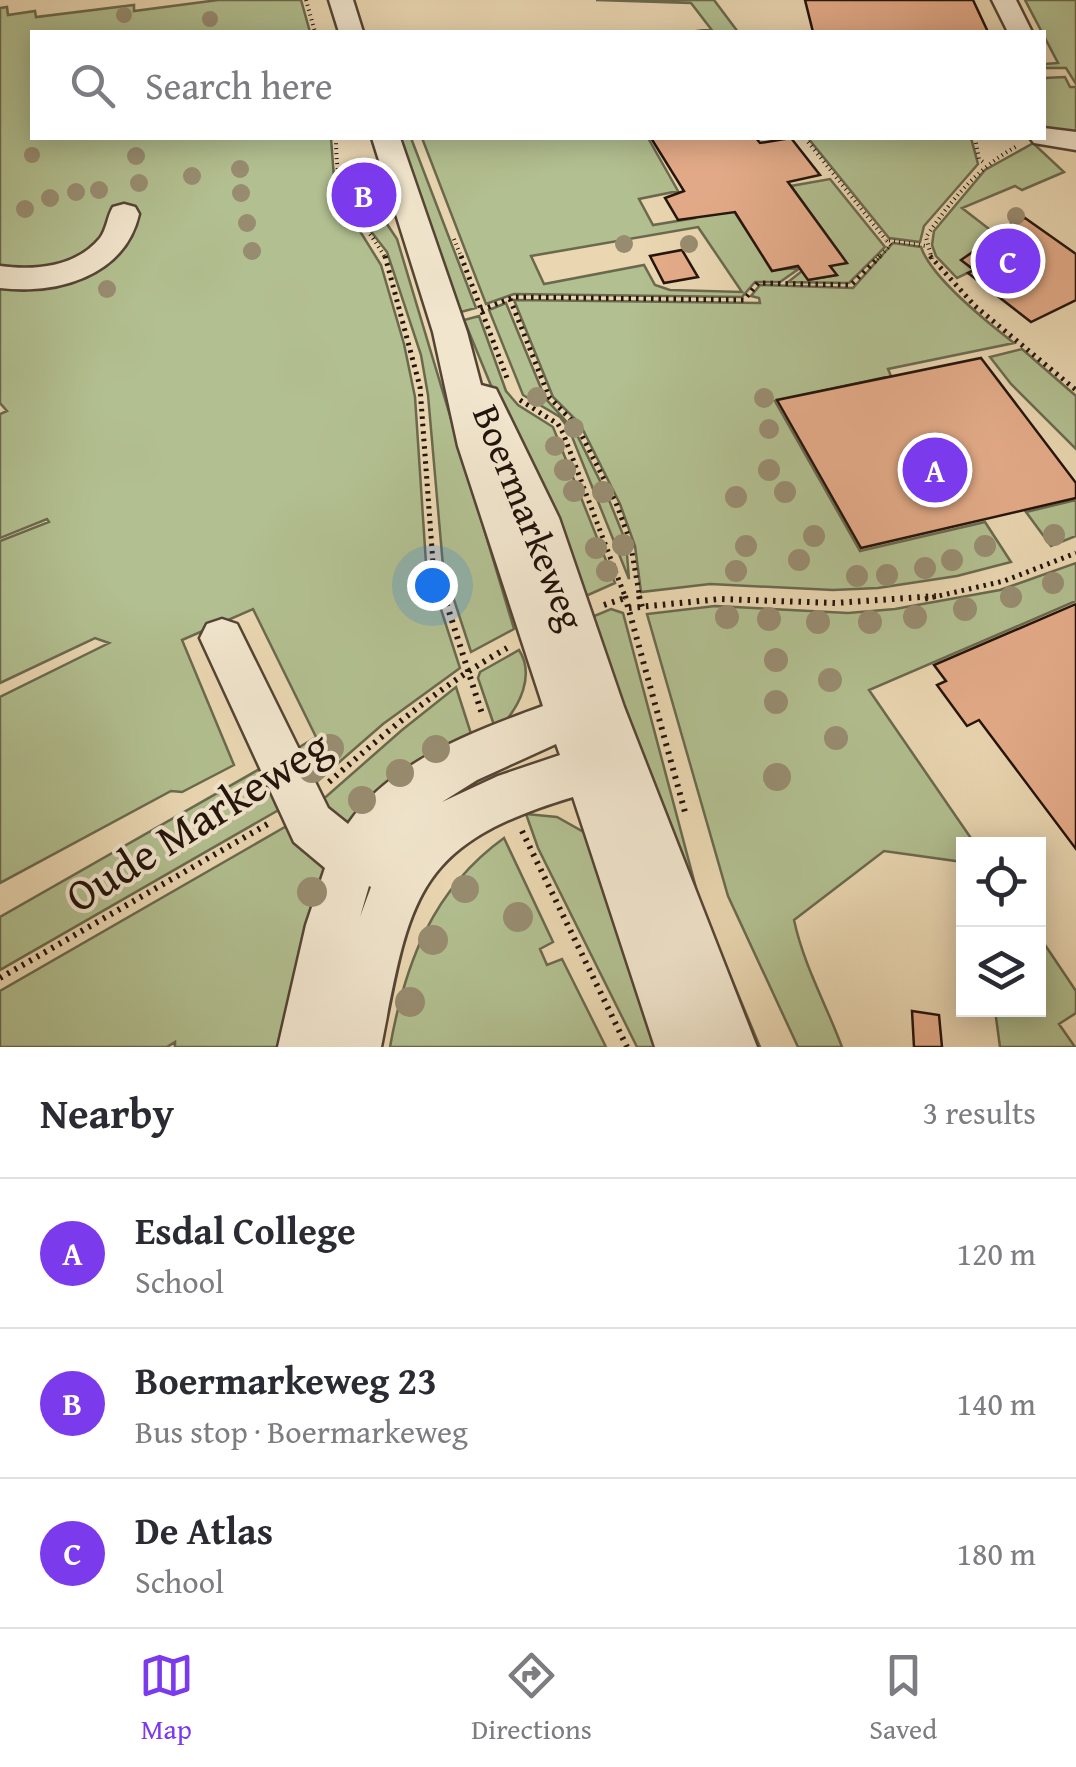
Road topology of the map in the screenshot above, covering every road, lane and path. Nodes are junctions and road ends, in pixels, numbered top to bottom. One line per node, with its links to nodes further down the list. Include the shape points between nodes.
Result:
1 (306, 0): 4 (path)
2 (341, 0): 5 (street)
3 (1004, 0): 6 (street)
4 (314, 30)
5 (351, 30)
6 (1019, 30)
7 (336, 140): 15 (path)
8 (387, 140): 21 (street, Boermarkeweg)
9 (807, 140): 17 (path)
10 (975, 140): 13 (path)
11 (1033, 140): 12 (street); 13 (path)
12 (1076, 141)
13 (986, 164): 18 (path, via 944,210)
14 (366, 178): 15 (path)
15 (340, 183): 27 (path, via 346,206 385,256 406,326 420,386 433,562)
16 (124, 214): 19 (street, via 123,228 103,254 79,268 47,277)
17 (886, 240): 18 (path); 20 (path, via 891,246 851,285 758,283 744,300)
18 (926, 246): 22 (path, via 975,306)
19 (0, 277)
20 (510, 298): 21 (path); 24 (path, via 550,397 577,426 616,503)
21 (465, 321): 25 (path, via 521,401 558,424); 28 (street, Boermarkeweg, via 477,446)
22 (1076, 390)
23 (1076, 552): 24 (path, via 1004,581 925,599 720,599)
24 (642, 607): 25 (path)
25 (629, 608): 33 (path)
26 (222, 638): 32 (street)
27 (469, 669): 29 (path); 32 (path, Oude Markeweg)
28 (586, 712): 29 (street); 30 (street, Boermarkeweg)
29 (492, 746): 34 (street, via 388,816)
30 (605, 766): 31 (street); 40 (street, Boermarkeweg); 41 (street, Boermarkeweg)
31 (508, 794): 35 (street, via 441,832); 39 (path)
32 (300, 804): 34 (street, via 318,832); 36 (path, Oude Markeweg)
33 (690, 830)
34 (355, 858): 35 (street); 37 (street)
35 (404, 873): 38 (street, via 366,978)
36 (0, 978)
37 (306, 1047)
38 (353, 1047)
39 (627, 1047)
40 (683, 1047)
41 (729, 1047)

